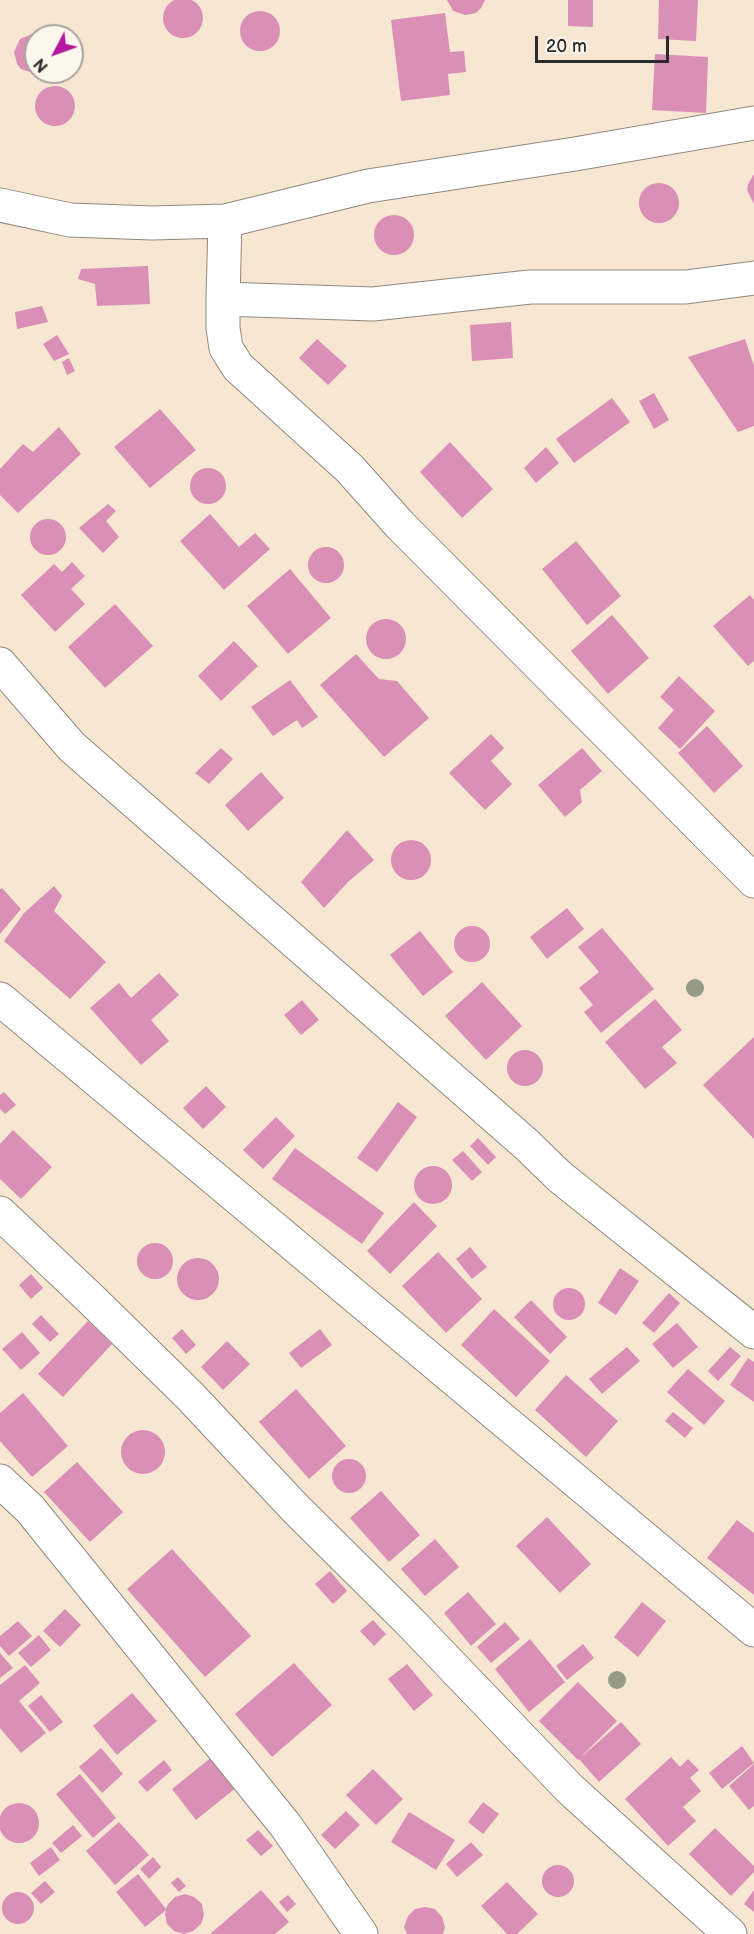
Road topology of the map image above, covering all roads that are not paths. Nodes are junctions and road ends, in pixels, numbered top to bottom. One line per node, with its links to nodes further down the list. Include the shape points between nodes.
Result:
1 (754, 123): 3 (street, via 368,186)
2 (0, 206): 3 (street, via 70,220)
3 (225, 221): 5 (street)
4 (754, 278): 5 (street, via 686,287 530,287 373,304)
5 (223, 299): 7 (street, via 226,348 238,367 350,469 400,525)
6 (0, 664): 10 (street, via 72,747 560,1177)
7 (754, 881)
8 (0, 999): 12 (street)
9 (0, 1213): 14 (street, via 189,1395 570,1789)
10 (754, 1332)
11 (0, 1480): 13 (street, via 30,1509 286,1826)
12 (754, 1630)
13 (362, 1934)
14 (730, 1934)

